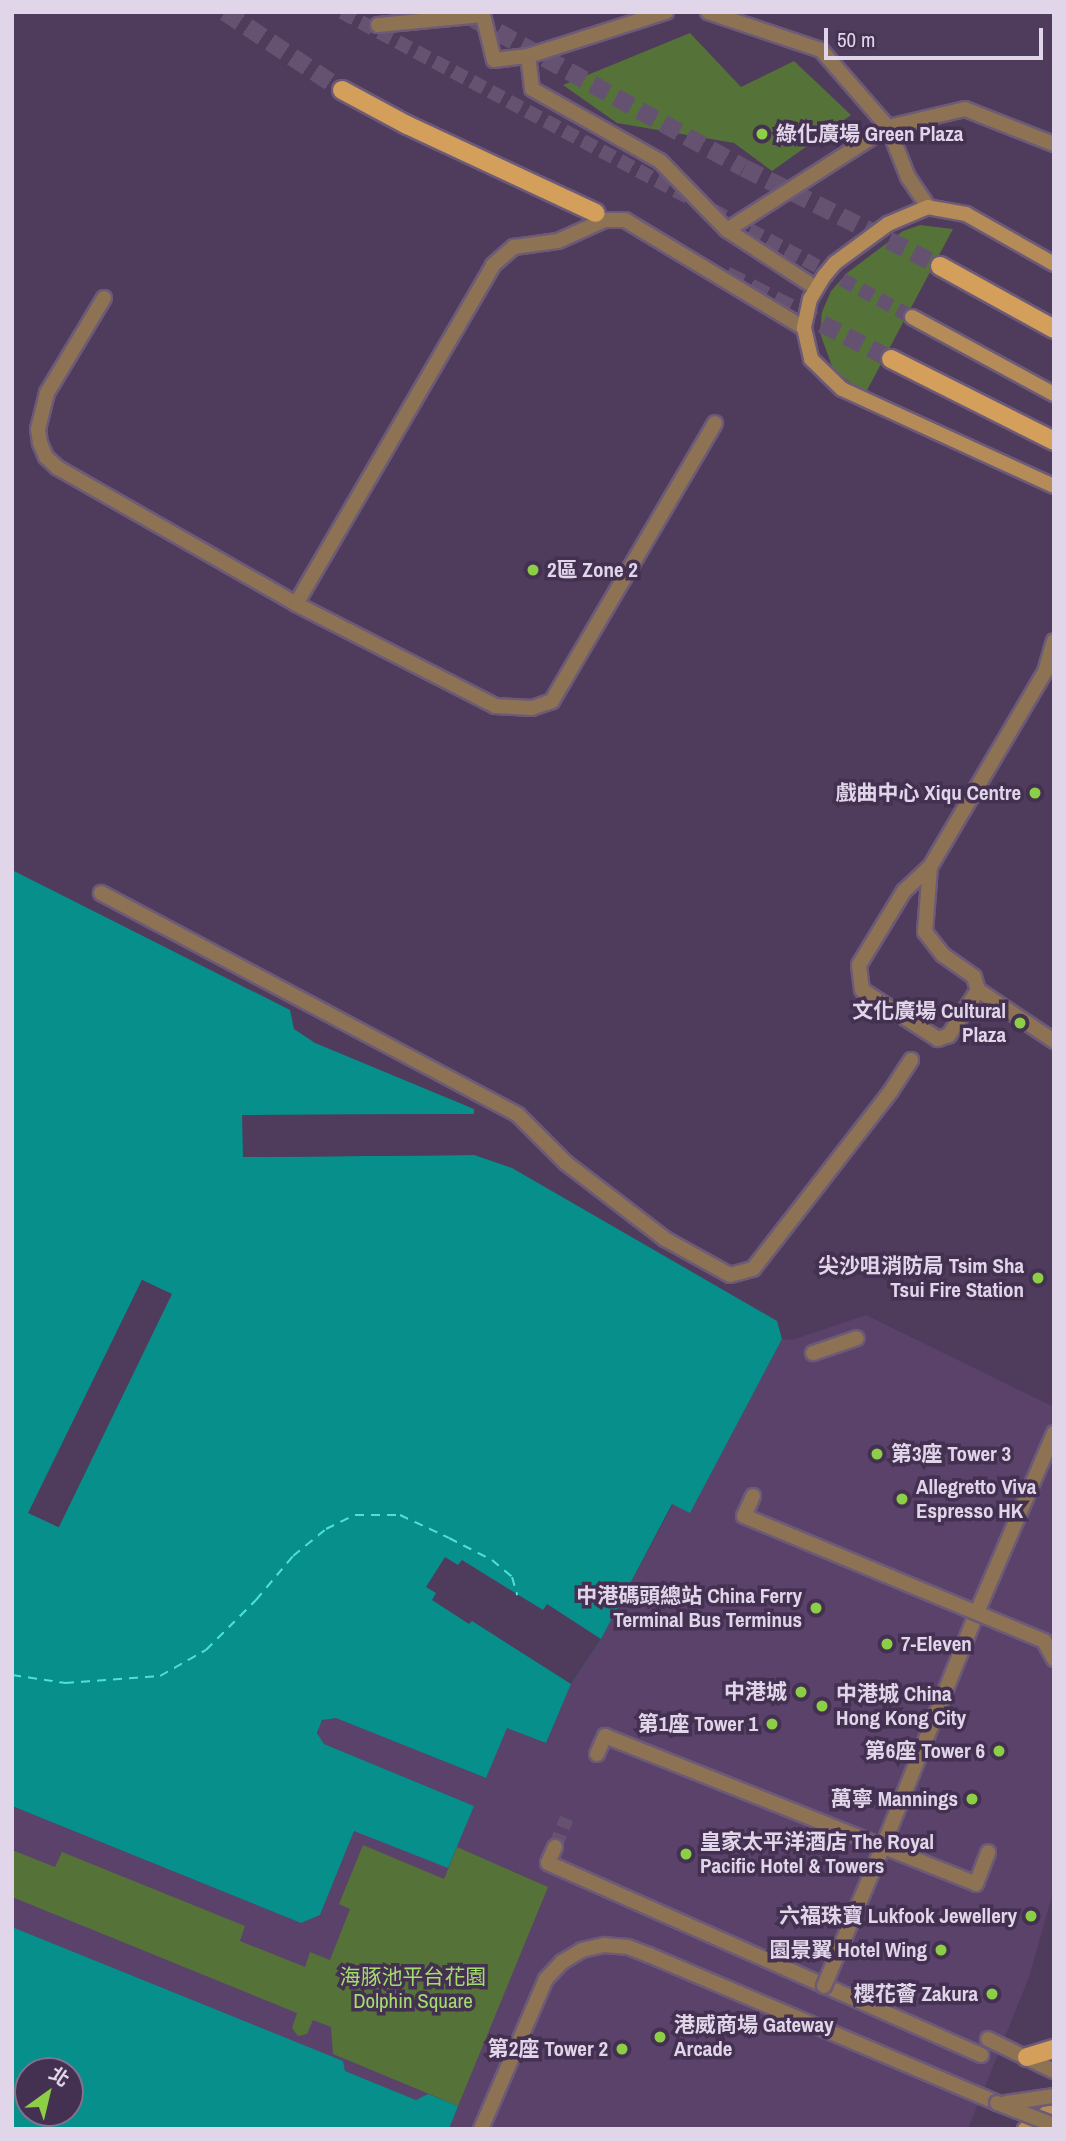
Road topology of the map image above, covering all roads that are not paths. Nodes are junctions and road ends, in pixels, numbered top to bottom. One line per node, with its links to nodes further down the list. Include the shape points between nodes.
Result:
1 (613, 12): 7 (street)
2 (666, 12): 7 (street)
3 (708, 12): 10 (street, via 821,50)
4 (487, 14): 5 (street); 8 (street, via 494,60)
5 (437, 16): 6 (street)
6 (378, 25)
7 (624, 25): 8 (street)
8 (527, 56): 14 (street, via 532,89 660,161)
9 (342, 90): 13 (main road)
10 (888, 127): 11 (street, via 965,109); 12 (street, via 908,177); 14 (street)
11 (1054, 144)
12 (928, 207): 15 (street, via 966,214); 17 (street, via 888,224 835,263)
13 (596, 214)
14 (727, 230): 17 (street)
15 (1054, 264)
16 (940, 265): 21 (main road)
17 (816, 288): 20 (street)
18 (104, 298): 27 (street, via 44,401 38,429 46,457)
19 (912, 317): 23 (street)
20 (804, 328): 26 (street, via 811,359 842,389); 27 (street, via 625,220 605,220 558,242 514,247 493,265)
21 (1054, 329)
22 (891, 359): 25 (main road)
23 (1054, 394)
24 (715, 423): 27 (street, via 552,701 532,708 495,706)
25 (1054, 441)
26 (1054, 486)
27 (296, 604)
28 (1054, 641): 29 (street)
29 (1050, 669): 30 (street)
30 (930, 867): 32 (street, via 925,932 943,955 974,977); 32 (street, via 904,891 859,965 862,990 938,1039 949,1035)
31 (101, 893): 34 (street, via 518,1115 566,1163 665,1239 730,1275 753,1269)
32 (978, 990): 33 (street)
33 (1054, 1041)
34 (911, 1060)
35 (857, 1338): 36 (street)
36 (813, 1353)
37 (1054, 1433): 39 (street, bridge)
38 (753, 1496): 39 (street, bridge, via 744,1516)
39 (977, 1612): 40 (street, bridge, via 1044,1641); 43 (street)
40 (1054, 1659)
41 (597, 1754): 43 (street, bridge, via 605,1736)
42 (555, 1846): 45 (street, via 548,1863)
43 (883, 1846): 44 (street, bridge, via 976,1884); 45 (street, bridge)
44 (988, 1852)
45 (824, 1986): 48 (street)
46 (988, 2039): 49 (street)
47 (1054, 2049): 49 (main road)
48 (981, 2055)
49 (1027, 2057): 50 (street)
50 (1054, 2071)
51 (1054, 2096): 52 (street, bridge)
52 (997, 2103): 54 (street, bridge); 55 (street, via 649,1955 604,1945 582,1950 546,1979)
53 (1054, 2107): 56 (street)
54 (1054, 2125)
55 (482, 2126)
56 (1026, 2129)

